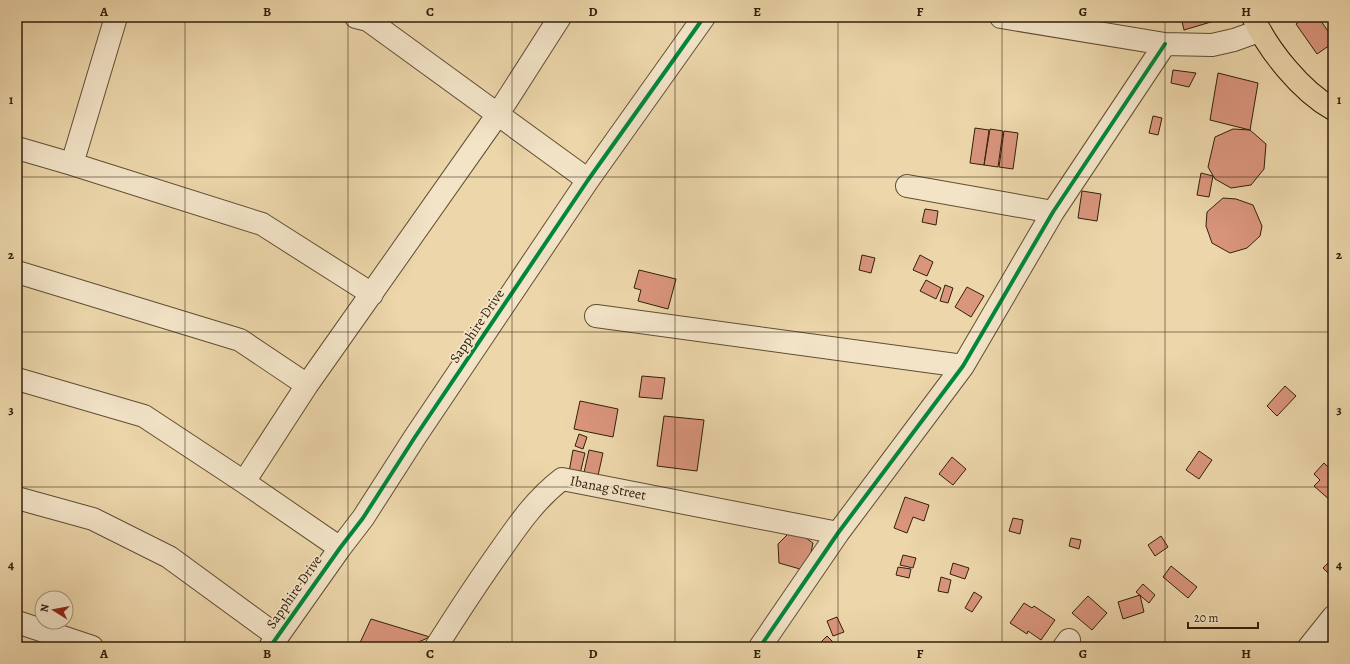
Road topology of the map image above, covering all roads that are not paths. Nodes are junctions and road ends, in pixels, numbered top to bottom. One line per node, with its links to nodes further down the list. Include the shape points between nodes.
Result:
1 (116, 17): 11 (street)
2 (356, 17): 9 (street, via 368,20)
3 (704, 17): 12 (street, Sapphire Drive)
4 (1001, 17): 7 (street)
5 (558, 18): 9 (street)
6 (1256, 24): 7 (street, via 1234,40 1212,45); 8 (main road, via 1274,52 1301,83)
7 (1165, 44): 14 (street)
8 (1333, 109)
9 (498, 114): 12 (street); 16 (street)
10 (17, 148): 11 (street)
11 (72, 164): 16 (street, via 262,224)
12 (588, 180): 24 (street, Sapphire Drive, via 363,518)
13 (907, 186): 14 (street)
14 (1053, 212): 18 (street)
15 (17, 272): 20 (street, via 240,340)
16 (372, 294): 20 (street)
17 (596, 316): 18 (street)
18 (963, 366): 23 (street)
19 (17, 379): 21 (street, via 144,416)
20 (307, 385): 21 (street)
21 (244, 482): 24 (street)
22 (17, 498): 27 (street, via 93,519 169,557)
23 (838, 533): 29 (street, Ibanag Street, via 562,479 547,491 522,519); 30 (street)
24 (340, 548): 27 (street, Sapphire Drive)
25 (1333, 617): 31 (street)
26 (17, 622): 28 (street)
27 (273, 642)
28 (92, 647)
29 (436, 647)
30 (760, 647)
31 (1309, 647)

